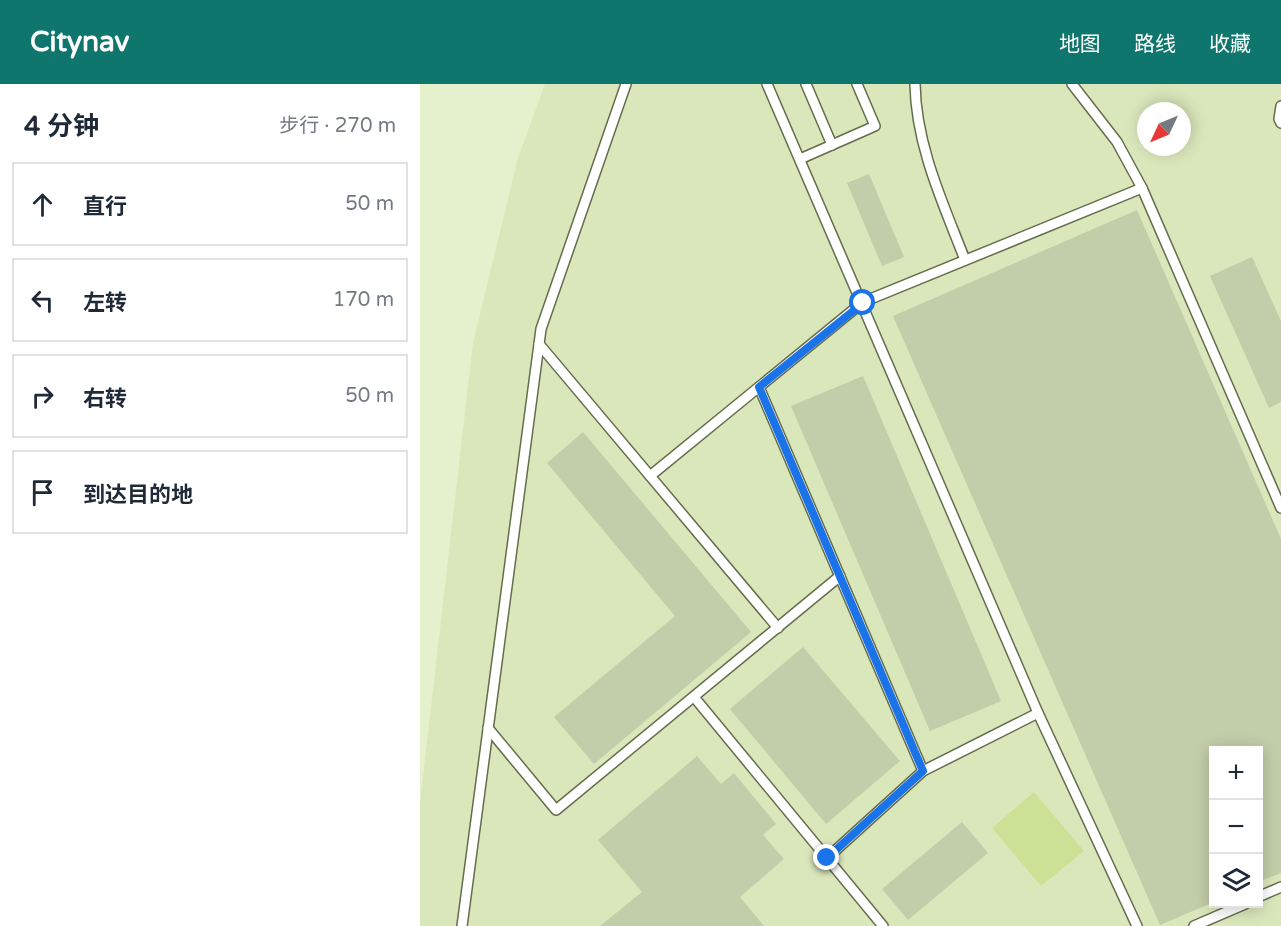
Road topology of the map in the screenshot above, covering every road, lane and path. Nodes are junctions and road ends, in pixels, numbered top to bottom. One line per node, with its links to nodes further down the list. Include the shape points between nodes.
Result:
1 (626, 84): 14 (lane)
2 (767, 84): 10 (lane)
3 (806, 84): 9 (lane)
4 (857, 84): 9 (lane, via 875,126)
5 (915, 84): 12 (lane, via 924,152)
6 (1072, 84): 11 (lane, via 1117,142)
7 (1281, 106): 8 (lane)
8 (1281, 123)
9 (832, 145): 10 (lane)
10 (800, 159): 13 (lane)
11 (1142, 188): 12 (lane); 17 (lane)
12 (965, 260): 13 (lane)
13 (863, 303): 15 (lane); 21 (lane)
14 (539, 344): 16 (lane); 22 (lane)
15 (759, 387): 16 (lane); 18 (lane)
16 (650, 476): 19 (lane)
17 (1281, 508)
18 (840, 576): 19 (lane); 23 (lane)
19 (778, 628): 20 (lane)
20 (694, 697): 22 (lane, via 556,810); 24 (lane)
21 (1038, 713): 23 (lane); 30 (lane)
22 (488, 728): 28 (lane)
23 (923, 771): 24 (lane)
24 (827, 858): 29 (lane)
25 (1281, 887): 26 (lane)
26 (1263, 895)
27 (1234, 908): 31 (lane)
28 (462, 926)
29 (883, 926)
30 (1137, 926)
31 (1194, 926)

